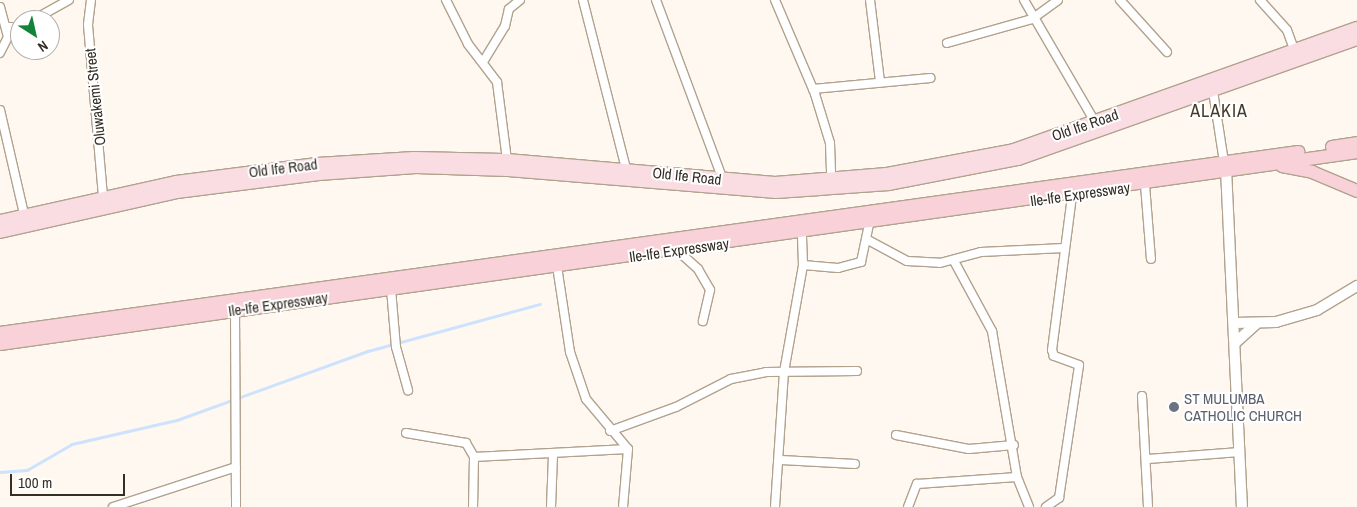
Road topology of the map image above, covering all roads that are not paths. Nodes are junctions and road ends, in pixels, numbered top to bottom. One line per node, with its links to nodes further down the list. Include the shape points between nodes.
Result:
1 (69, 0): 14 (street)
2 (91, 0): 44 (street, Oluwakemi Street, via 88,25)
3 (446, 0): 24 (street, via 468,44)
4 (520, 0): 24 (street, via 509,8 505,26)
5 (583, 0): 37 (street)
6 (656, 0): 39 (street)
7 (775, 0): 27 (street)
8 (870, 0): 26 (street)
9 (1024, 0): 15 (street)
10 (1058, 0): 15 (street)
11 (1120, 0): 22 (street)
12 (1260, 0): 23 (street, via 1287,30)
13 (0, 7): 16 (street)
14 (50, 10)
15 (1032, 19): 20 (street); 31 (street)
16 (7, 27): 17 (street); 21 (street)
17 (10, 27)
18 (1357, 28): 23 (main road, Old Ife Road)
19 (1357, 39): 28 (main road, Old Ife Road)
20 (947, 43)
21 (0, 52)
22 (1167, 52)
23 (1295, 52): 29 (main road, Old Ife Road)
24 (483, 62): 34 (street, via 497,82 504,108)
25 (930, 78): 26 (street)
26 (880, 82): 27 (street)
27 (813, 89): 40 (street, via 830,143)
28 (1214, 91): 29 (main road, Old Ife Road); 35 (street)
29 (1187, 95): 31 (main road, Old Ife Road); 38 (main road, Old Ife Road, via 1018,159 833,191 724,190)
30 (0, 110): 46 (street)
31 (1095, 122): 40 (main road, Old Ife Road, via 970,160)
32 (1357, 144): 35 (highway, Ile-Ife Expressway)
33 (1357, 152): 36 (highway, Ile-Ife Expressway, via 1287,161)
34 (507, 160): 38 (main road, Old Ife Road); 42 (main road, Old Ife Road, via 414,158 318,164)
35 (1225, 166): 36 (highway, Ile-Ife Expressway); 41 (highway, Ile-Ife Expressway); 62 (street); 64 (highway, Ile-Ife Expressway)
36 (1280, 166): 43 (highway, via 1312,172)
37 (626, 169): 38 (main road, Old Ife Road); 39 (main road, Old Ife Road)
38 (571, 170): 42 (main road, Old Ife Road, via 416,167)
39 (723, 180): 40 (main road, Old Ife Road)
40 (831, 181)
41 (1145, 185): 45 (highway, Ile-Ife Expressway); 54 (street)
42 (177, 187): 44 (main road, Old Ife Road); 49 (main road, Old Ife Road)
43 (1357, 191)
44 (103, 195): 46 (main road, Old Ife Road)
45 (1072, 195): 48 (highway, Ile-Ife Expressway); 52 (street)
46 (24, 214): 47 (main road, Old Ife Road)
47 (0, 221)
48 (868, 223): 50 (highway, Ile-Ife Expressway); 51 (street)
49 (0, 232)
50 (802, 232): 53 (highway, Ile-Ife Expressway); 56 (street)
51 (868, 240): 55 (street, via 908,260); 56 (street, via 861,262 838,268)
52 (1064, 248): 55 (street, via 981,252); 92 (street, via 1052,350 1054,356 1079,365 1059,498)
53 (678, 251): 57 (highway, Ile-Ife Expressway); 61 (street, via 698,269 710,290)
54 (1150, 259)
55 (954, 262): 74 (street, via 992,331)
56 (803, 265): 68 (street)
57 (557, 266): 59 (highway, Ile-Ife Expressway, via 476,273); 71 (street, via 570,352 586,399)
58 (1357, 286): 63 (street, via 1317,310)
59 (391, 289): 60 (highway, Ile-Ife Expressway); 69 (street, via 396,348)
60 (235, 310): 66 (highway, Ile-Ife Expressway); 82 (street)
61 (703, 320)
62 (1234, 323): 63 (street); 65 (street)
63 (1256, 324): 65 (street)
64 (0, 333)
65 (1235, 343): 76 (street)
66 (0, 344)
67 (857, 371): 68 (street)
68 (784, 372): 71 (street, via 731,379 676,407); 80 (street)
69 (408, 390)
70 (1142, 396): 79 (street)
71 (610, 431): 75 (street)
72 (406, 433): 78 (street, via 461,439)
73 (896, 435): 74 (street, via 969,449)
74 (1014, 445): 83 (street)
75 (628, 449): 77 (street); 88 (street)
76 (1240, 452): 79 (street); 94 (street)
77 (552, 454): 78 (street); 87 (street)
78 (474, 458): 86 (street)
79 (1148, 459): 93 (street)
80 (781, 460): 81 (street); 89 (street)
81 (855, 464)
82 (236, 466): 84 (street); 85 (street)
83 (1017, 477): 90 (street, via 916,484); 91 (street)
84 (114, 507)
85 (236, 507)
86 (473, 507)
87 (551, 507)
88 (623, 507)
89 (775, 507)
90 (908, 507)
91 (1029, 507)
92 (1046, 507)
93 (1148, 507)
94 (1242, 507)

